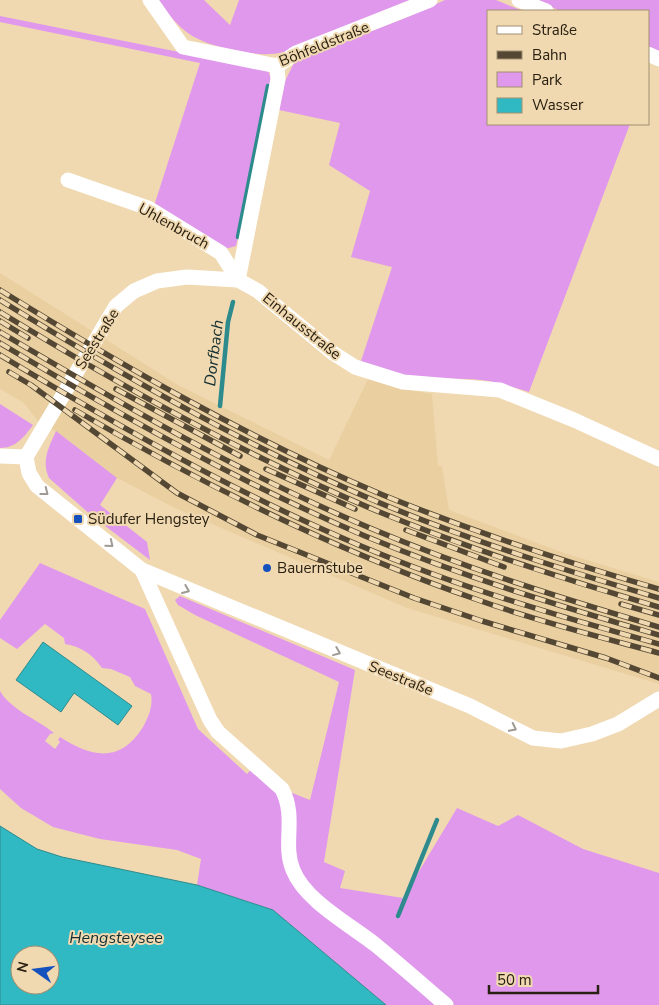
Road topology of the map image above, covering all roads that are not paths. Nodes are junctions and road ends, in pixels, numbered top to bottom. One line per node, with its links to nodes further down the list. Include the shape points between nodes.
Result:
1 (150, 0): 5 (street, Böhfeldstraße, via 183,47)
2 (430, 0): 5 (street, Böhfeldstraße, via 296,53)
3 (519, 0): 4 (street)
4 (544, 10)
5 (277, 66): 7 (street, via 278,79)
6 (68, 180): 7 (street, Uhlenbruch, via 148,208 221,253)
7 (238, 280): 9 (street, Seestraße, via 187,277 157,281 134,291 116,306); 10 (street, Einhausstraße, via 258,291 333,353 356,367 403,382 500,390)
8 (0, 456): 9 (street)
9 (26, 457): 11 (street, Seestraße, one-way to 11, via 29,474 36,486)
10 (659, 459)
11 (142, 570): 12 (street, Seestraße, one-way to 12, via 470,706 533,738 562,741 592,734 618,724); 13 (street, Seestraße, via 210,720 218,732 282,789 290,828 288,856 293,872 308,894)
12 (659, 699)
13 (446, 1005)

